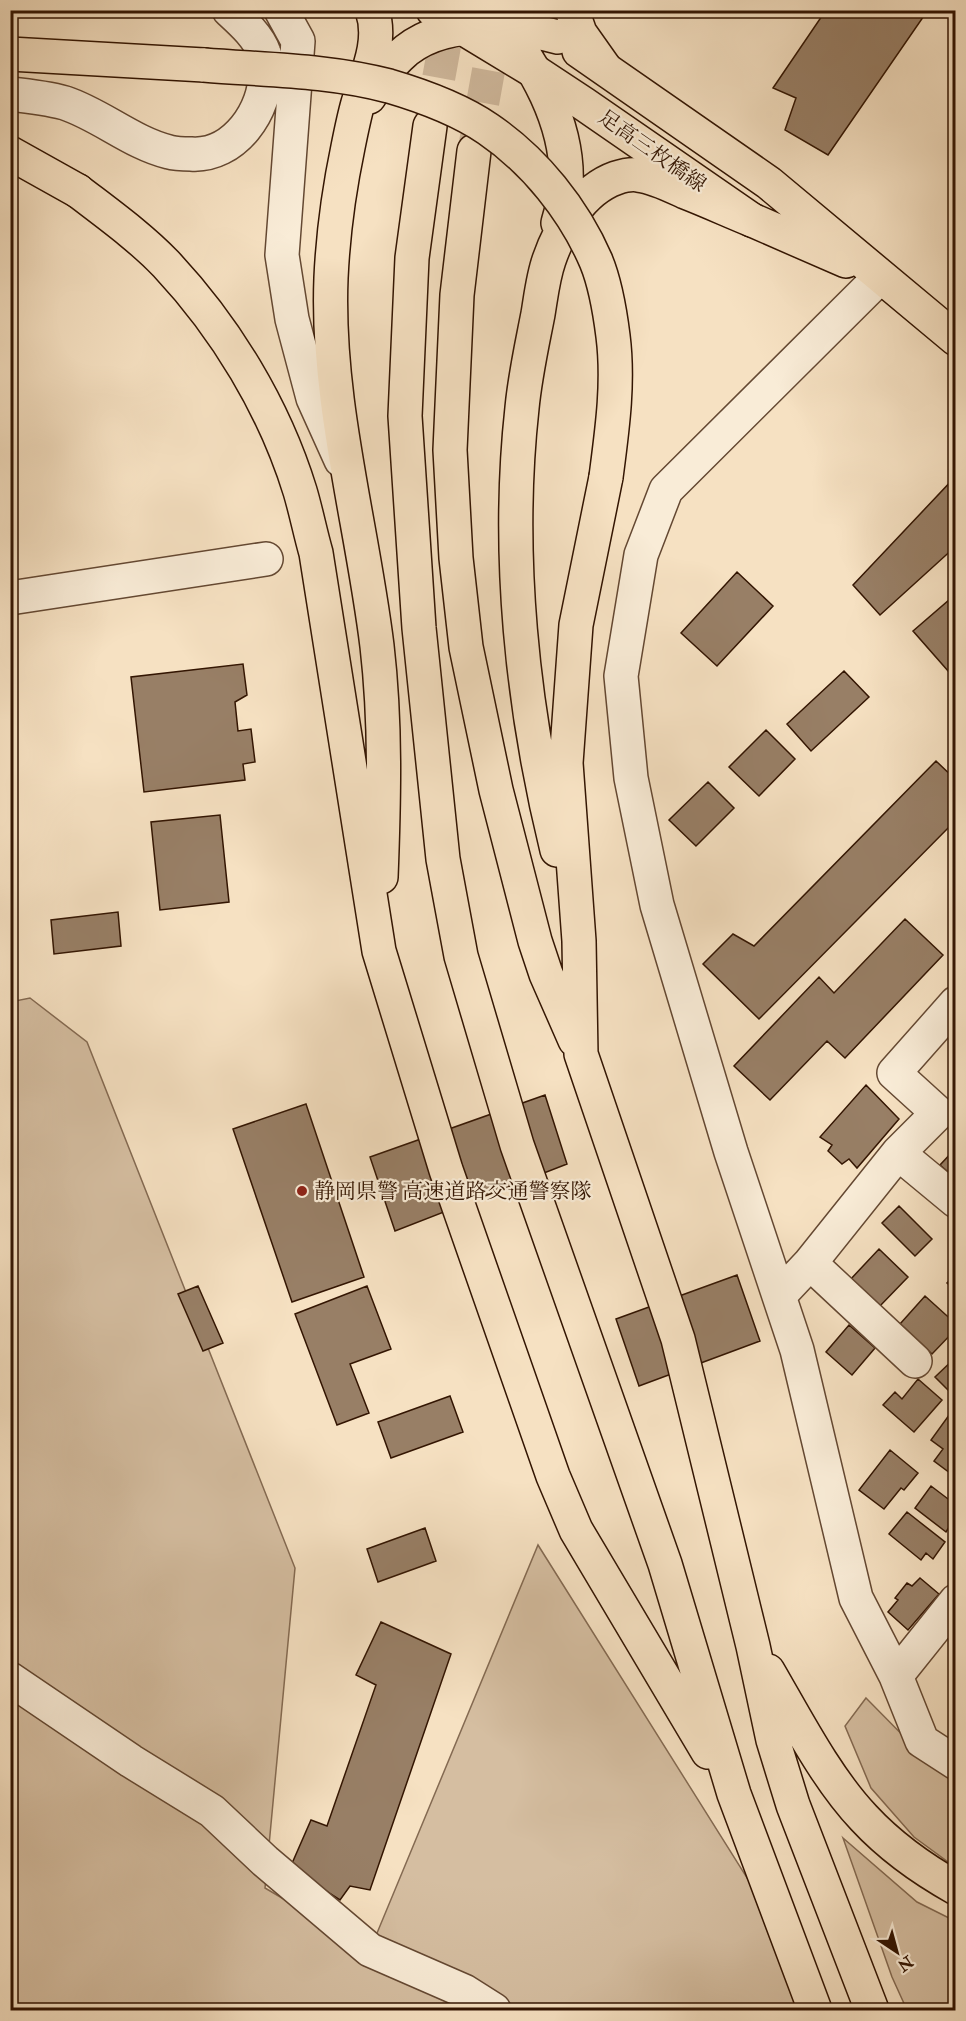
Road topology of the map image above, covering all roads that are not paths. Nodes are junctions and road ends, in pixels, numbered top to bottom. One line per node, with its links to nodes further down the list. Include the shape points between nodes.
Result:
1 (229, 10): 9 (street, via 249,30 264,54 266,85 258,110 240,134 218,150 195,154 169,152 66,104)
2 (281, 10): 18 (street, via 298,41 282,255 292,319 313,398)
3 (372, 10): 11 (main road, via 375,42)
4 (433, 10): 5 (main road)
5 (491, 24): 6 (main road, via 530,29); 8 (main road); 11 (main road, via 439,34 401,55 386,70 369,98)
6 (565, 24): 16 (main road, 足高三枚橋線, via 580,33 603,67 770,183)
7 (13, 53): 21 (main road, bridge, via 311,73 388,86 460,112 488,129 537,172 579,227 597,263 607,300 614,338 615,387 606,477 576,625 566,763)
8 (537, 73): 14 (main road, 足高三枚橋線); 15 (main road, via 563,140 566,163 566,189)
9 (10, 94)
10 (430, 126): 35 (main road, via 412,258 405,416 420,628 443,859 461,956 517,1145 664,1564)
11 (348, 148): 18 (main road, via 336,213 331,338)
12 (474, 151): 24 (main road, via 457,295 450,450 466,647 496,790 535,941)
13 (10, 153): 22 (main road, via 78,191 165,264 225,338 277,431 316,553)
14 (752, 220): 15 (main road, via 659,180 637,175 616,178 581,204 565,225); 16 (main road, 足高三枚橋線)
15 (548, 261): 21 (main road, via 522,407 516,547 532,726 544,796)
16 (880, 277): 17 (main road, 足高三枚橋線); 28 (street, via 666,490 641,555 621,676 631,778 657,905)
17 (956, 339)
18 (349, 478): 22 (main road, via 377,645 384,720)
19 (266, 559): 20 (street)
20 (10, 598)
21 (579, 940): 24 (main road)
22 (378, 951): 35 (main road, via 446,1170 553,1476 576,1530)
23 (956, 1003): 25 (street, via 894,1073 938,1113)
24 (581, 1054): 31 (main road, via 678,1339)
25 (898, 1153): 26 (street); 27 (street)
26 (956, 1201)
27 (810, 1263): 28 (street); 29 (street)
28 (779, 1296): 32 (street, via 797,1350 856,1598)
29 (915, 1361)
30 (956, 1601): 32 (street)
31 (753, 1646): 36 (main road, via 833,1778 863,1818 901,1853); 39 (main road, via 773,1740 794,1806)
32 (896, 1676): 34 (street, via 922,1741)
33 (10, 1679): 37 (street, via 212,1811 370,1950 464,1991)
34 (956, 1764)
35 (734, 1794): 38 (main road)
36 (956, 1888)
37 (494, 2010)
38 (815, 2010)
39 (872, 2010)

